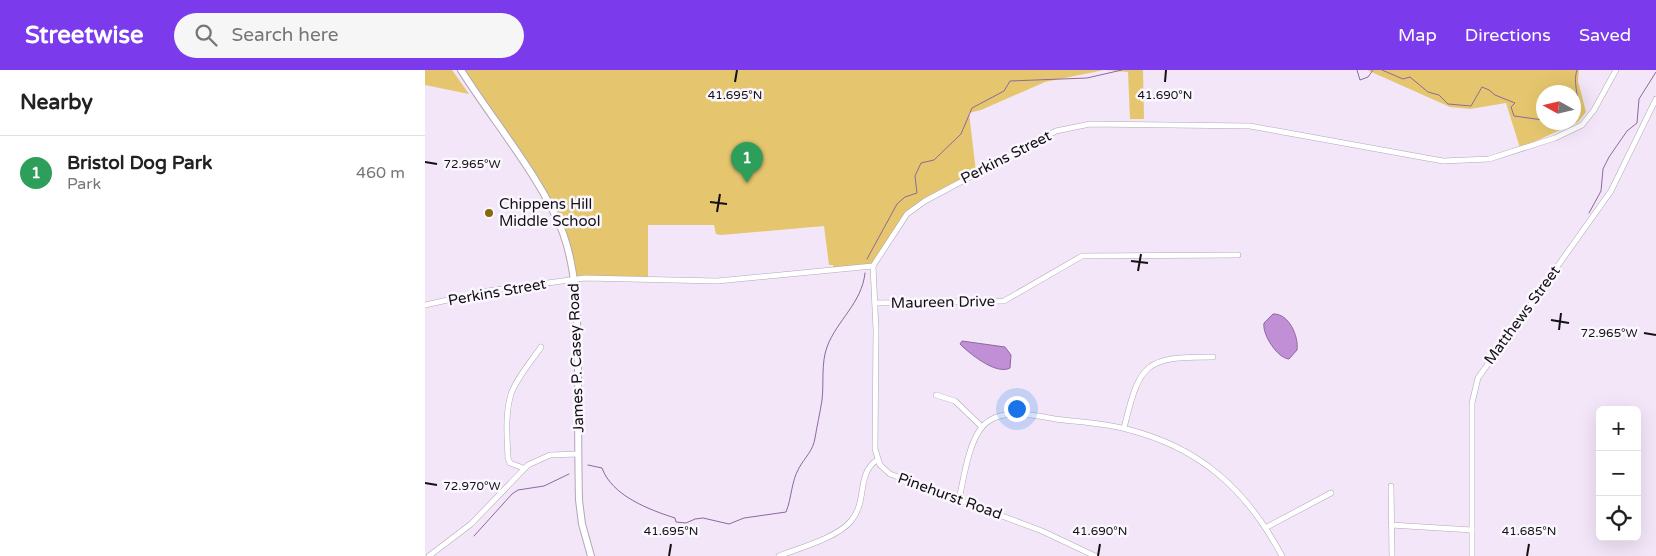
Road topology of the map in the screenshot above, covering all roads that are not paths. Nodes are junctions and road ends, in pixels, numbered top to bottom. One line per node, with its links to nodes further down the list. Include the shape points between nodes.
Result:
1 (461, 70): 6 (main road, James P. Casey Road, via 553,212 565,241)
2 (1616, 70): 5 (street, Perkins Street, via 1582,126 1512,154 1479,160 1437,160 1251,126 1090,124 1056,131 957,182 907,214)
3 (1656, 99): 22 (street, Matthews Street, via 1611,191 1478,378 1472,403)
4 (1238, 255): 7 (street, Maureen Drive, via 1082,256 1005,300)
5 (873, 266): 6 (street, Perkins Street, via 717,281); 7 (street)
6 (574, 280): 8 (street, Perkins Street); 14 (main road, James P. Casey Road)
7 (875, 303): 15 (street)
8 (425, 305)
9 (541, 347): 16 (street, via 514,389 508,413 508,458 510,463)
10 (1213, 358): 13 (street, via 1166,359 1147,368 1133,389)
11 (936, 396): 12 (street, via 955,401)
12 (982, 427): 13 (street, via 993,419 1025,414); 19 (street, via 970,452)
13 (1124, 428): 21 (street, via 1171,444 1222,475 1248,501)
14 (578, 454): 16 (street, via 544,457); 25 (main road, James P. Casey Road, via 579,500)
15 (877, 460): 19 (street, Pinehurst Road, via 890,474); 23 (street, via 865,474 861,504 851,522)
16 (523, 468): 24 (street, via 471,524)
17 (1391, 486): 20 (street)
18 (1331, 493): 21 (street)
19 (959, 499): 27 (street, Pinehurst Road, via 1042,530)
20 (1391, 525): 22 (street); 29 (street)
21 (1267, 528): 28 (street)
22 (1472, 530): 30 (street, Matthews Street)
23 (787, 555): 26 (street)
24 (429, 556)
25 (591, 556)
26 (779, 556)
27 (1095, 556)
28 (1282, 556)
29 (1391, 556)
30 (1472, 556)

